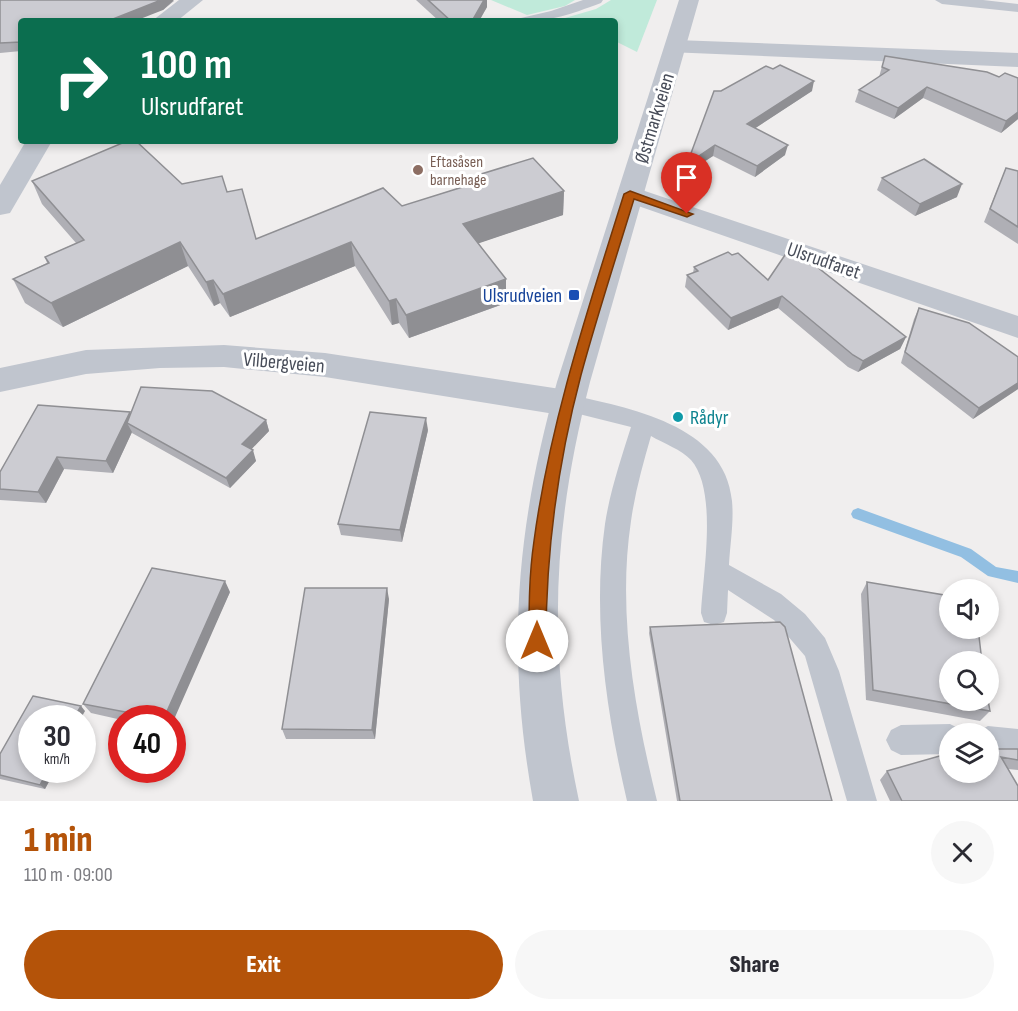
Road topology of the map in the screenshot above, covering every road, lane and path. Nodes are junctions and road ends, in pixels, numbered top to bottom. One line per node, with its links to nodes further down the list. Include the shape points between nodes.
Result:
1 (596, 0): 7 (lane)
2 (689, 0): 8 (street, Østmarkveien)
3 (942, 0): 5 (lane)
4 (185, 1): 6 (street)
5 (1018, 8)
6 (166, 18)
7 (540, 18)
8 (676, 47): 9 (street); 11 (street, Østmarkveien)
9 (1018, 60)
10 (37, 144): 12 (street)
11 (630, 194): 13 (street, Ulsrudfaret); 15 (street, Østmarkveien)
12 (0, 207)
13 (1018, 327)
14 (0, 380): 15 (street, Vilbergveien, via 86,362 224,356 334,366)
15 (567, 403): 16 (lane); 23 (street, Østmarkveien, via 548,496 538,591 541,700)
16 (644, 422): 17 (lane, via 697,451 710,468 720,500); 24 (lane, via 620,510 614,591 625,710)
17 (717, 573): 18 (lane); 25 (lane, via 767,599 789,616 816,649)
18 (714, 613)
19 (939, 739): 20 (lane)
20 (901, 740)
21 (999, 741): 22 (lane)
22 (1018, 745)
23 (556, 801)
24 (642, 801)
25 (862, 801)

